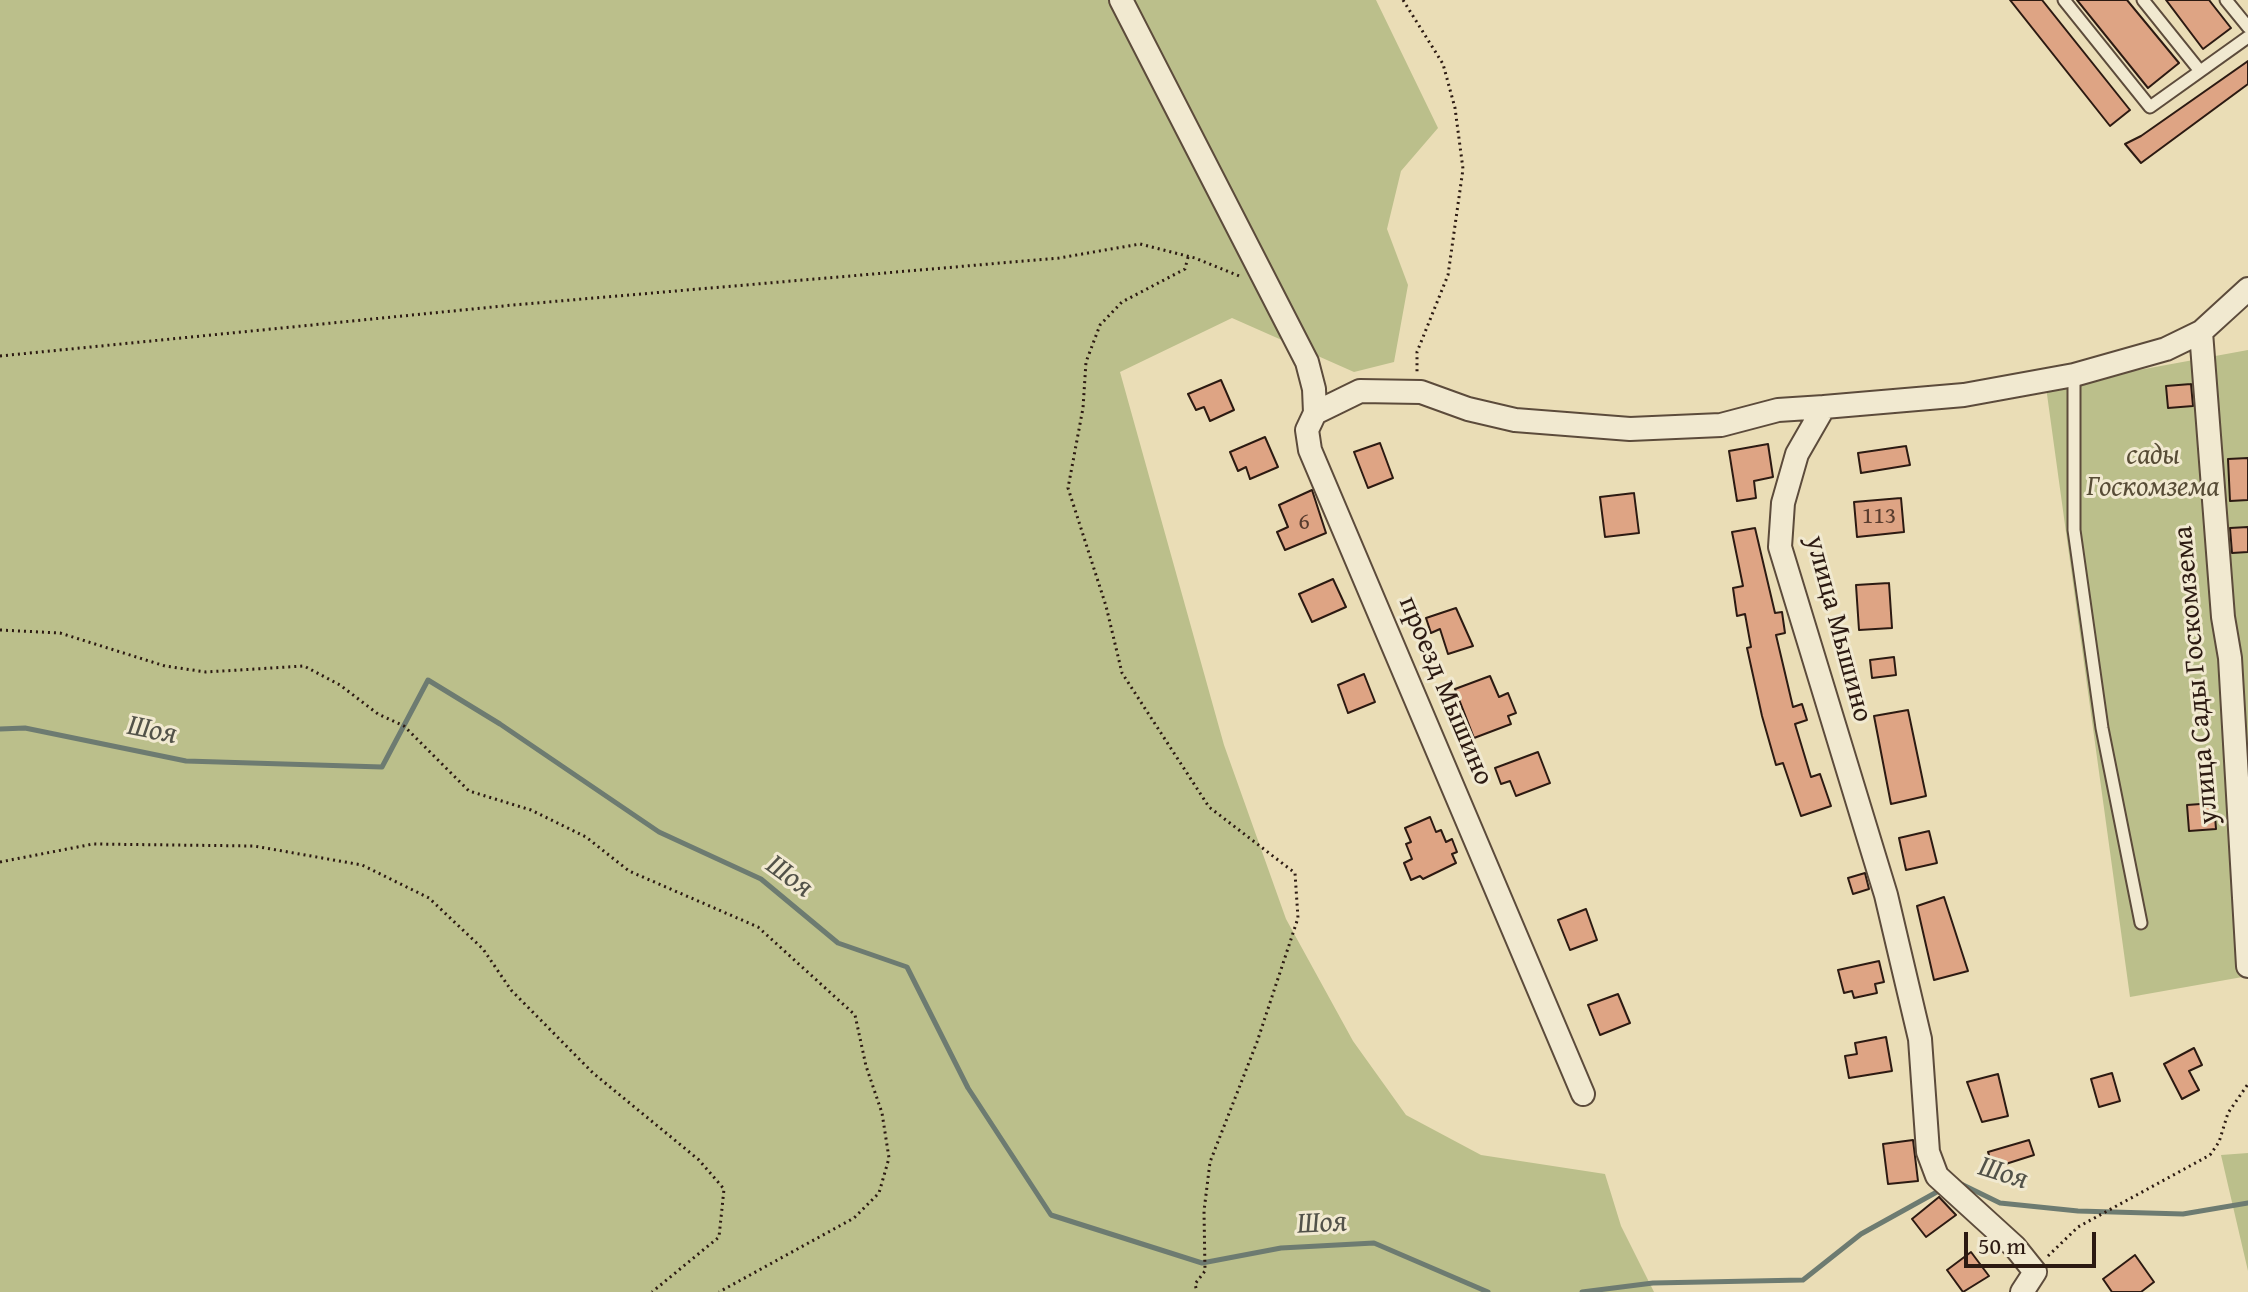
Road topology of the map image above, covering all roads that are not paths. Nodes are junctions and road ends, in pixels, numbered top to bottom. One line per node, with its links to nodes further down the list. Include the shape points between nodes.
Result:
1 (1121, 0): 12 (street, проезд Мышино, via 1307,362)
2 (2064, 0): 7 (lane, via 2150,107)
3 (2143, 0): 7 (lane)
4 (2226, 0): 5 (lane)
5 (2248, 27)
6 (2248, 37): 7 (lane)
7 (2200, 71)
8 (2248, 289): 9 (street)
9 (2201, 332): 10 (street, via 2166,349); 14 (street, улица Сады Госкомзема, via 2221,602 2230,658)
10 (2074, 375): 11 (street, via 1964,395); 13 (lane, via 2074,530 2102,728)
11 (1824, 407): 12 (street, via 1778,410 1721,425 1630,429 1515,420 1421,392 1360,391); 16 (street, улица Мышино, via 1797,454 1783,503 1780,547 1886,895 1920,1039 1928,1152 1937,1176 2035,1272)
12 (1315, 413): 15 (street, проезд Мышино, via 1307,430 1310,450)
13 (2141, 923)
14 (2248, 966)
15 (1583, 1094)
16 (2022, 1292)

